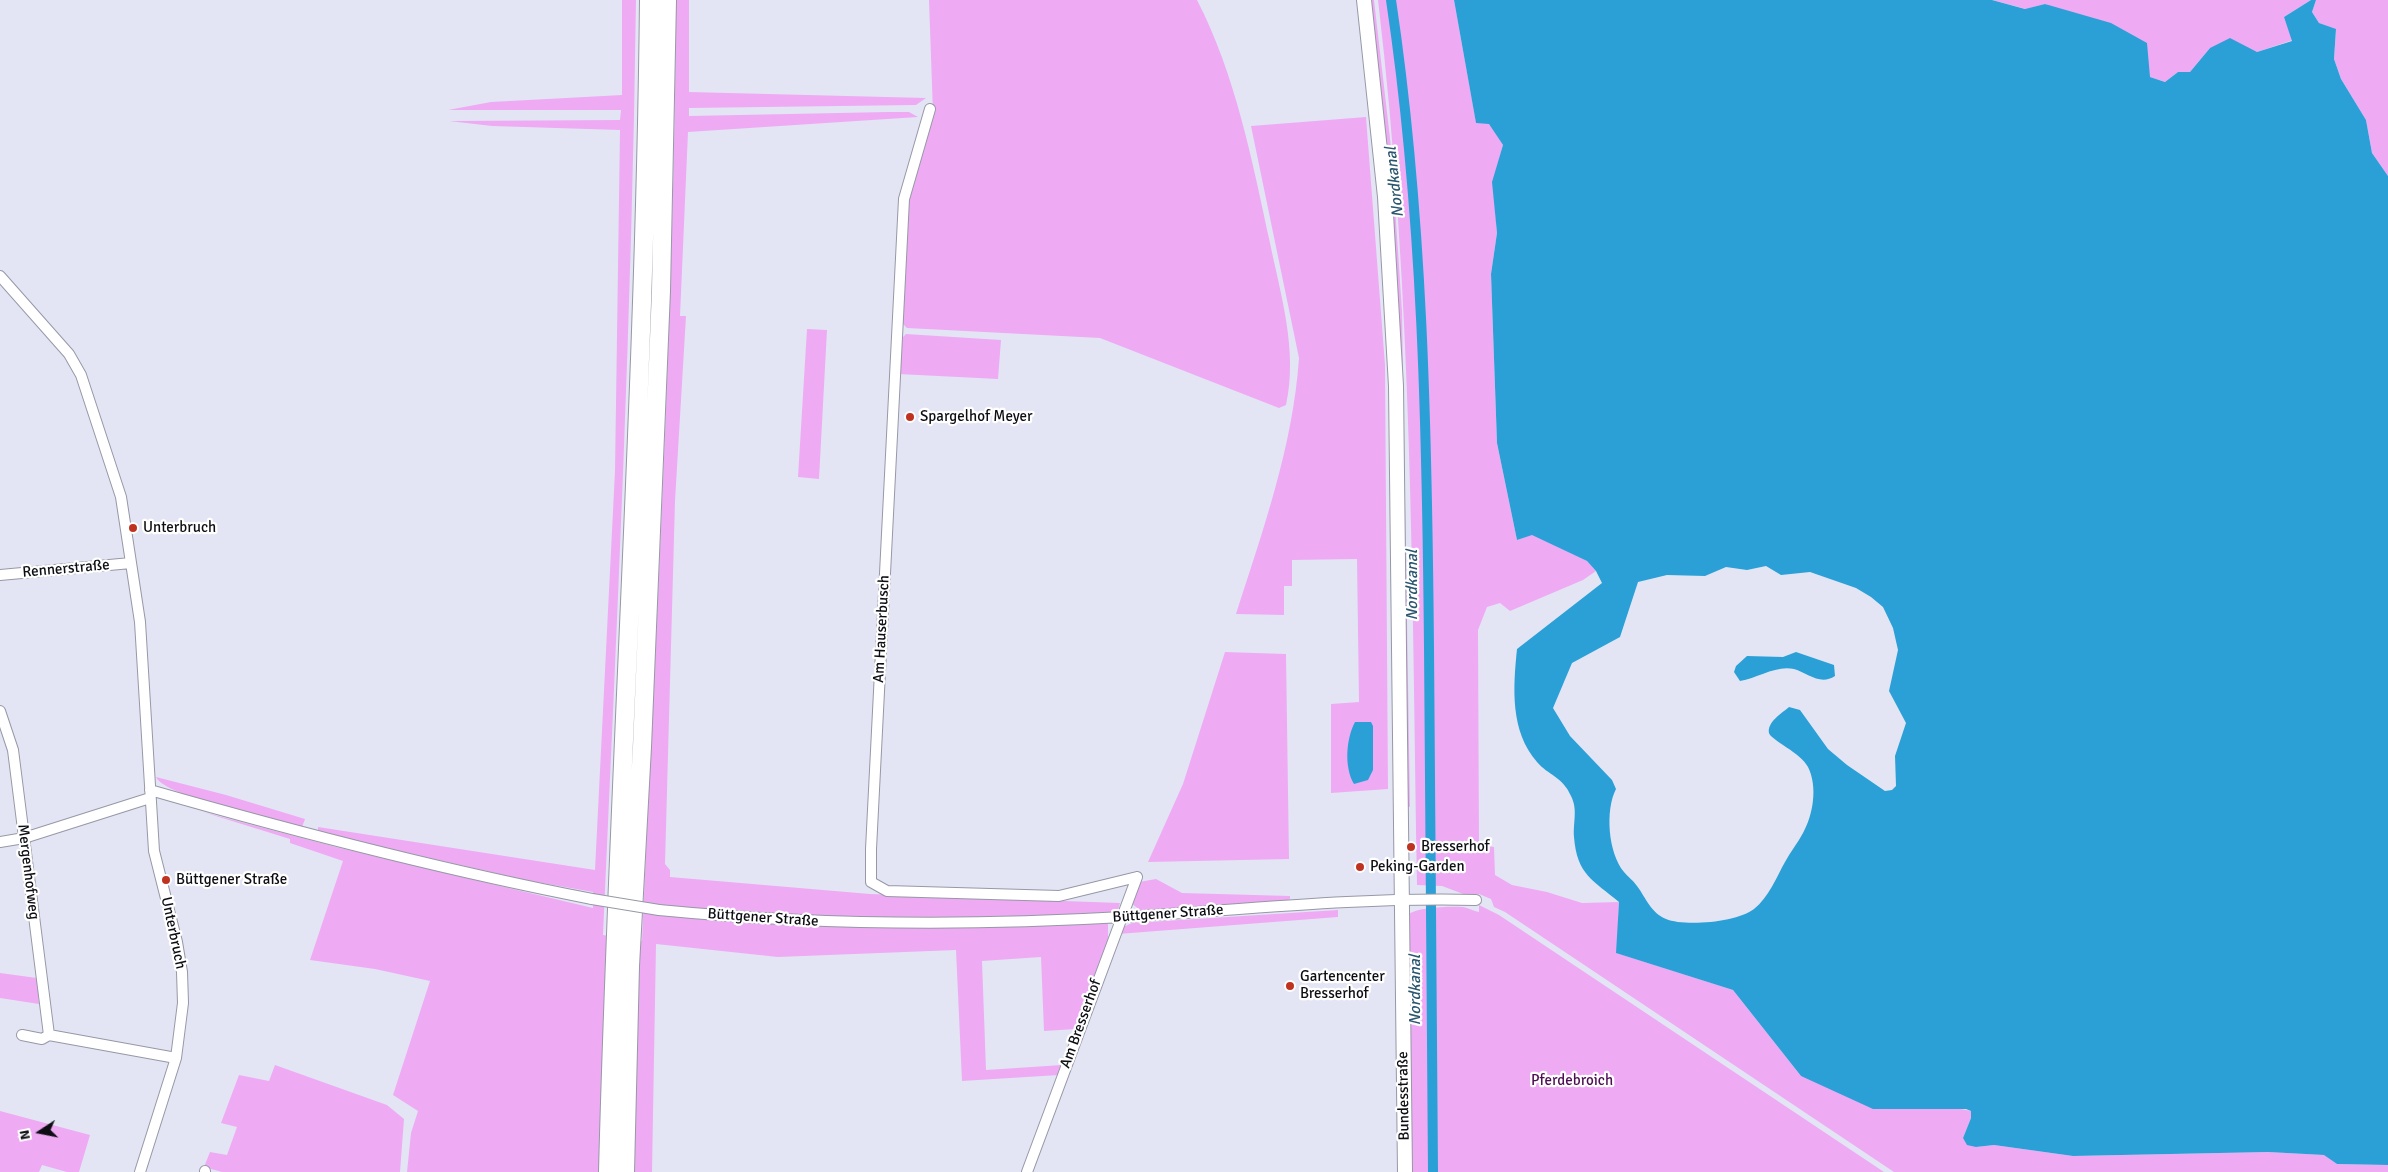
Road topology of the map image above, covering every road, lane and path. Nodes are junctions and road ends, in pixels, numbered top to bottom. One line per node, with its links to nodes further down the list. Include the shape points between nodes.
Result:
1 (650, 0): 20 (highway, via 644,289 613,966)
2 (667, 0): 21 (highway, via 661,291 630,966)
3 (1364, 0): 13 (main road, Bundesstraße, via 1384,187 1394,350)
4 (930, 109): 12 (street, Am Hauserbusch, via 904,198 871,882 886,891 1059,896)
5 (0, 276): 6 (street, Unterbruch, via 69,354 80,375 121,497)
6 (131, 563): 7 (street, Rennerstraße); 9 (street, Unterbruch, via 140,622)
7 (0, 574)
8 (0, 711): 10 (street, Mergenhofweg, via 13,750)
9 (150, 794): 10 (street); 15 (street, Büttgener Straße, bridge, via 406,859 658,910 873,924); 18 (street, Unterbruch, via 154,851 182,972)
10 (24, 838): 11 (street); 17 (street, Mergenhofweg)
11 (0, 842)
12 (1137, 877): 15 (street, Am Bresserhof)
13 (1396, 900): 14 (street, Büttgener Straße); 15 (street, Büttgener Straße); 23 (main road, Bundesstraße)
14 (1476, 900)
15 (1121, 917): 22 (street, Am Bresserhof)
16 (22, 1035): 17 (street, via 42,1039)
17 (48, 1035): 18 (street)
18 (176, 1058): 19 (street, Unterbruch)
19 (140, 1172)
20 (608, 1172)
21 (625, 1172)
22 (1027, 1172)
23 (1404, 1172)

